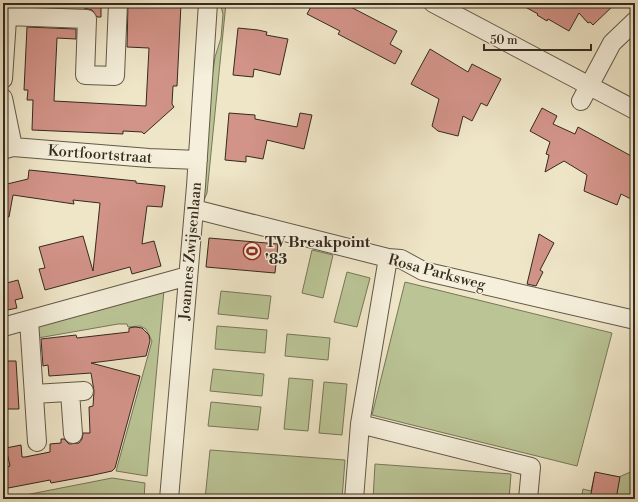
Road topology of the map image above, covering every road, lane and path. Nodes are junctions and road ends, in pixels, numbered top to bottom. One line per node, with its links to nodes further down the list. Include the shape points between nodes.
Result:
1 (118, 3): 6 (street)
2 (208, 3): 14 (street, Joannes Zwijsenlaan)
3 (434, 3): 10 (street)
4 (7, 9): 5 (street); 8 (street)
5 (87, 19): 6 (street); 6 (street, via 85,75 115,76)
6 (117, 21)
7 (635, 21): 10 (street, via 612,43)
8 (4, 42): 9 (street)
9 (3, 79)
10 (585, 93): 12 (street)
11 (3, 98): 13 (street)
12 (635, 110)
13 (8, 148): 14 (street, Kortfoortstraat)
14 (198, 160): 15 (street, Joannes Zwijsenlaan)
15 (194, 209): 16 (street, Rosa Parksweg); 17 (street, Joannes Zwijsenlaan)
16 (388, 258): 19 (street, Rosa Parksweg, via 401,259 423,270); 22 (street)
17 (188, 276): 18 (street); 25 (street, Joannes Zwijsenlaan)
18 (29, 320): 20 (street); 21 (street)
19 (635, 320)
20 (3, 327)
21 (34, 394): 23 (street, via 77,391); 24 (street)
22 (360, 424): 26 (street); 27 (street, via 531,467)
23 (73, 434)
24 (37, 442)
25 (169, 499)
26 (354, 499)
27 (528, 499)

